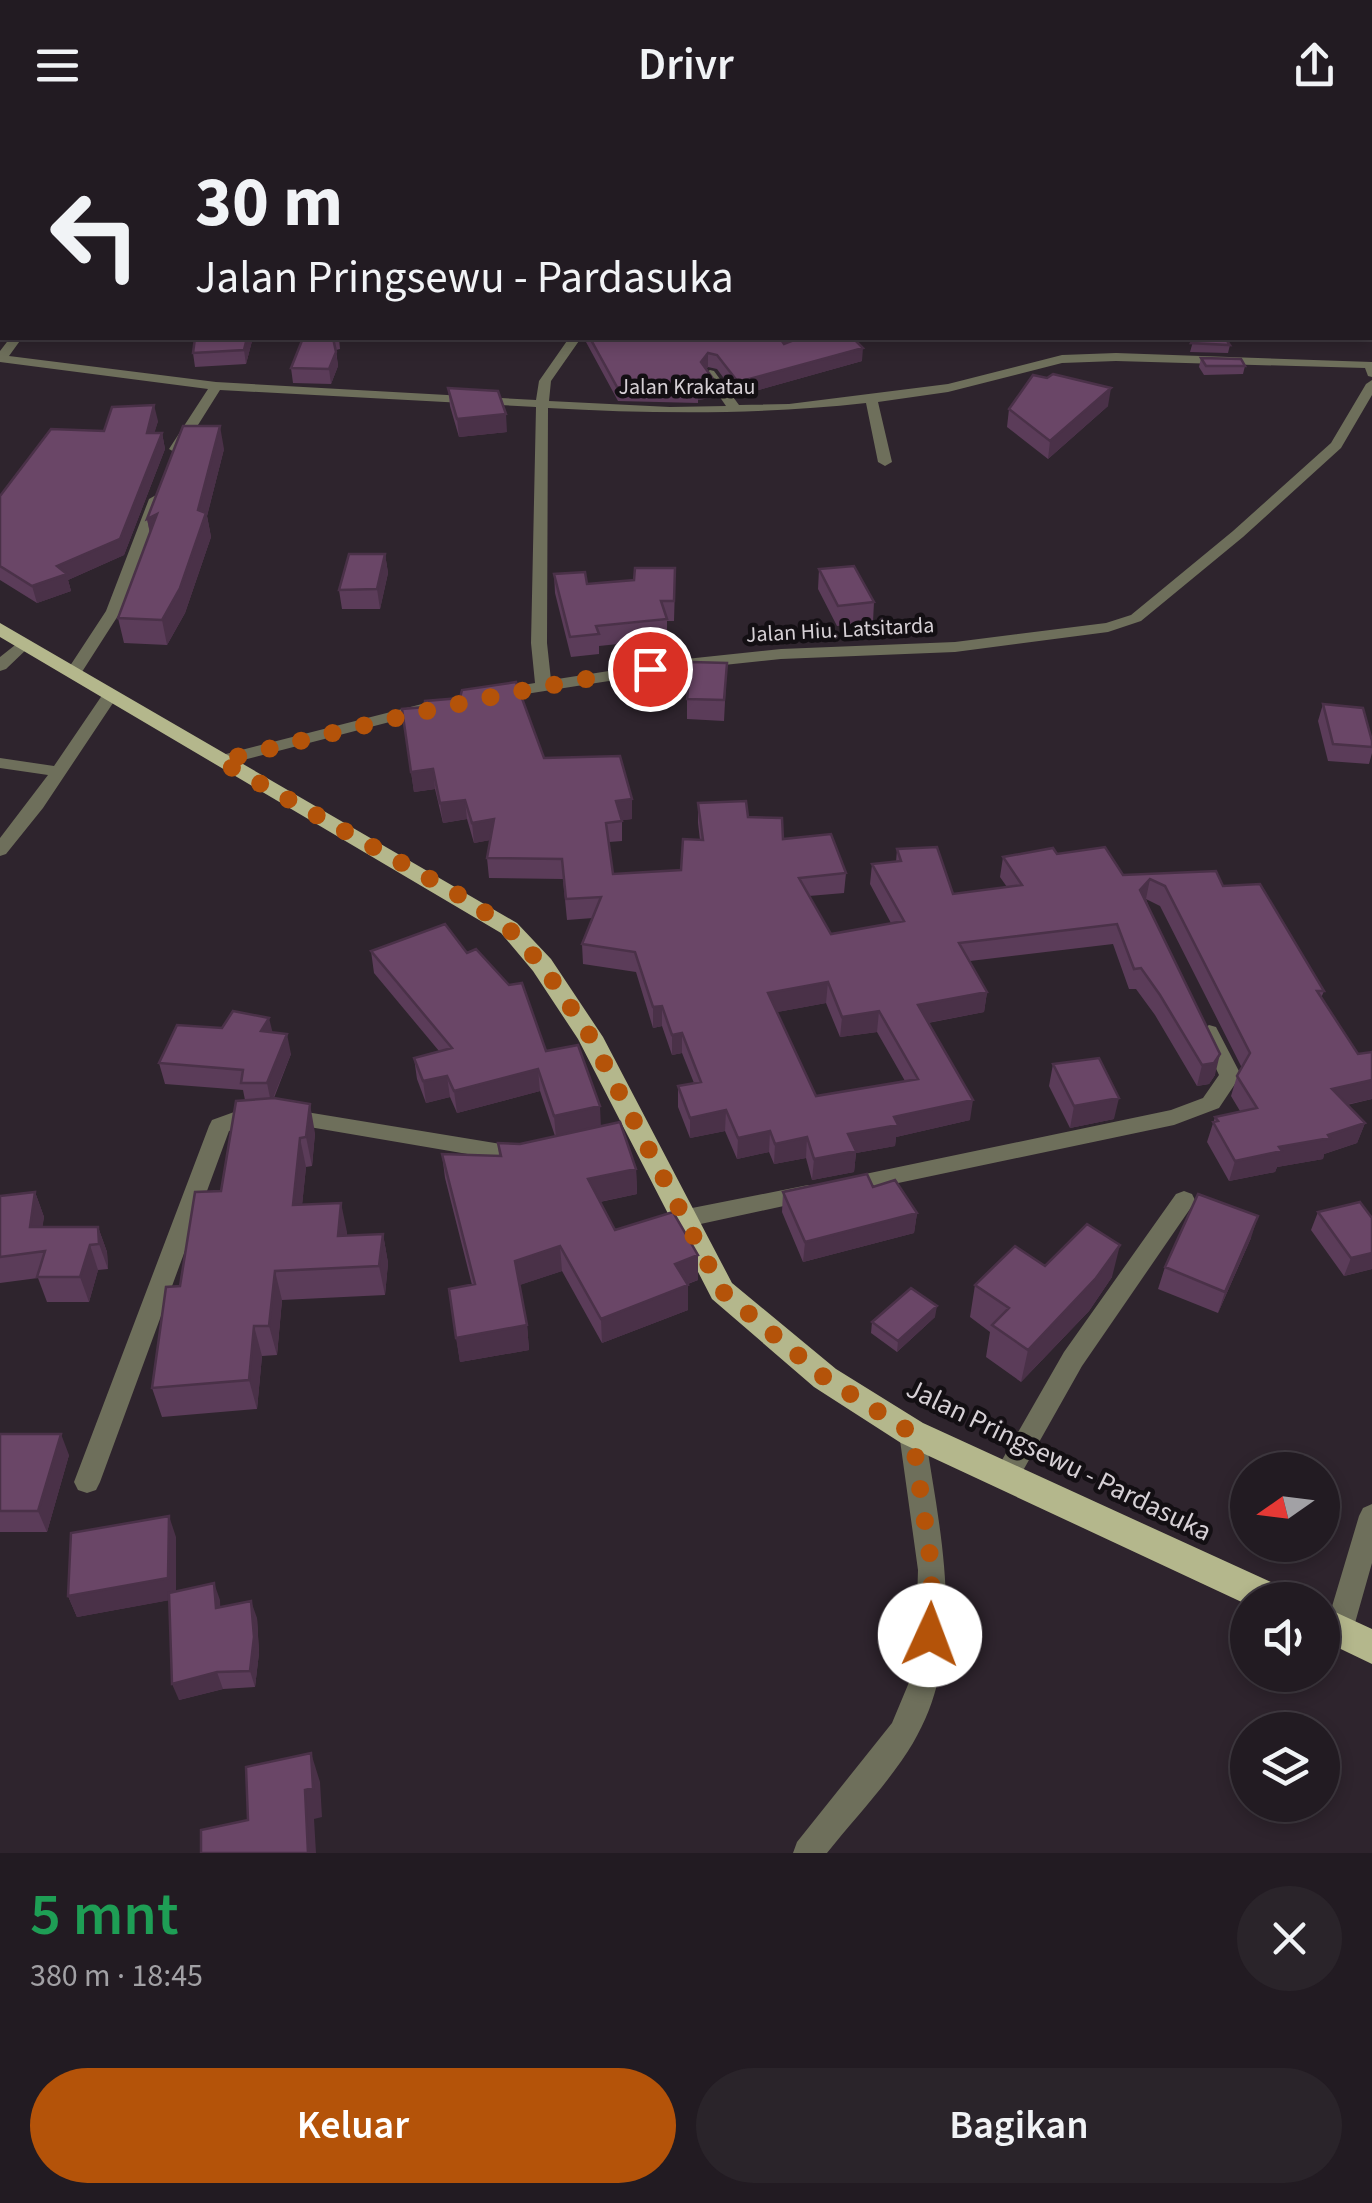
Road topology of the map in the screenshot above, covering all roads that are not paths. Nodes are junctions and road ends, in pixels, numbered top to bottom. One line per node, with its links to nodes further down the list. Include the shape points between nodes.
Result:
1 (574, 340): 9 (street, via 544,381)
2 (0, 358): 7 (street, Jalan Krakatau)
3 (1372, 366): 4 (street); 8 (street, Jalan Krakatau, via 1062,359)
4 (1372, 373)
5 (710, 374): 10 (street)
6 (1372, 384): 17 (street, Jalan Hiu. Latsitarda, via 1336,445 1136,618 955,646 780,654)
7 (216, 386): 9 (street, Jalan Krakatau); 11 (street)
8 (872, 399): 10 (street, Jalan Krakatau); 12 (street)
9 (542, 405): 10 (street, Jalan Krakatau); 17 (street)
10 (734, 408)
11 (171, 460)
12 (885, 462)
13 (164, 478): 16 (street, via 110,623)
14 (12, 636): 15 (street); 16 (main road, Jalan Pringsewu - Pardasuka)
15 (0, 666)
16 (74, 672): 18 (main road, Jalan Pringsewu - Pardasuka)
17 (543, 684): 19 (street, Jalan Hiu. Latsitarda)
18 (111, 694): 21 (main road, Jalan Pringsewu - Pardasuka); 23 (street)
19 (485, 696)
20 (446, 704): 21 (street)
21 (220, 761): 28 (main road, Jalan Pringsewu - Pardasuka, via 508,928 590,1036 630,1133)
22 (0, 764): 23 (street)
23 (59, 772): 24 (street)
24 (0, 850)
25 (1197, 1008): 28 (street, via 1230,1075 1211,1103 1136,1127)
26 (548, 1151): 31 (street, via 508,1156 281,1116 248,1115 220,1126)
27 (1184, 1200): 30 (street, via 1073,1359)
28 (682, 1219): 29 (main road, Jalan Pringsewu - Pardasuka, via 722,1291 825,1378)
29 (912, 1433): 30 (main road, Jalan Pringsewu - Pardasuka); 37 (street, via 932,1570 929,1668 903,1733)
30 (1006, 1475): 33 (main road, Jalan Pringsewu - Pardasuka)
31 (87, 1482)
32 (1372, 1516): 34 (street)
33 (1235, 1582)
34 (1340, 1602)
35 (1340, 1631): 36 (main road)
36 (1372, 1647)
37 (808, 1853)

